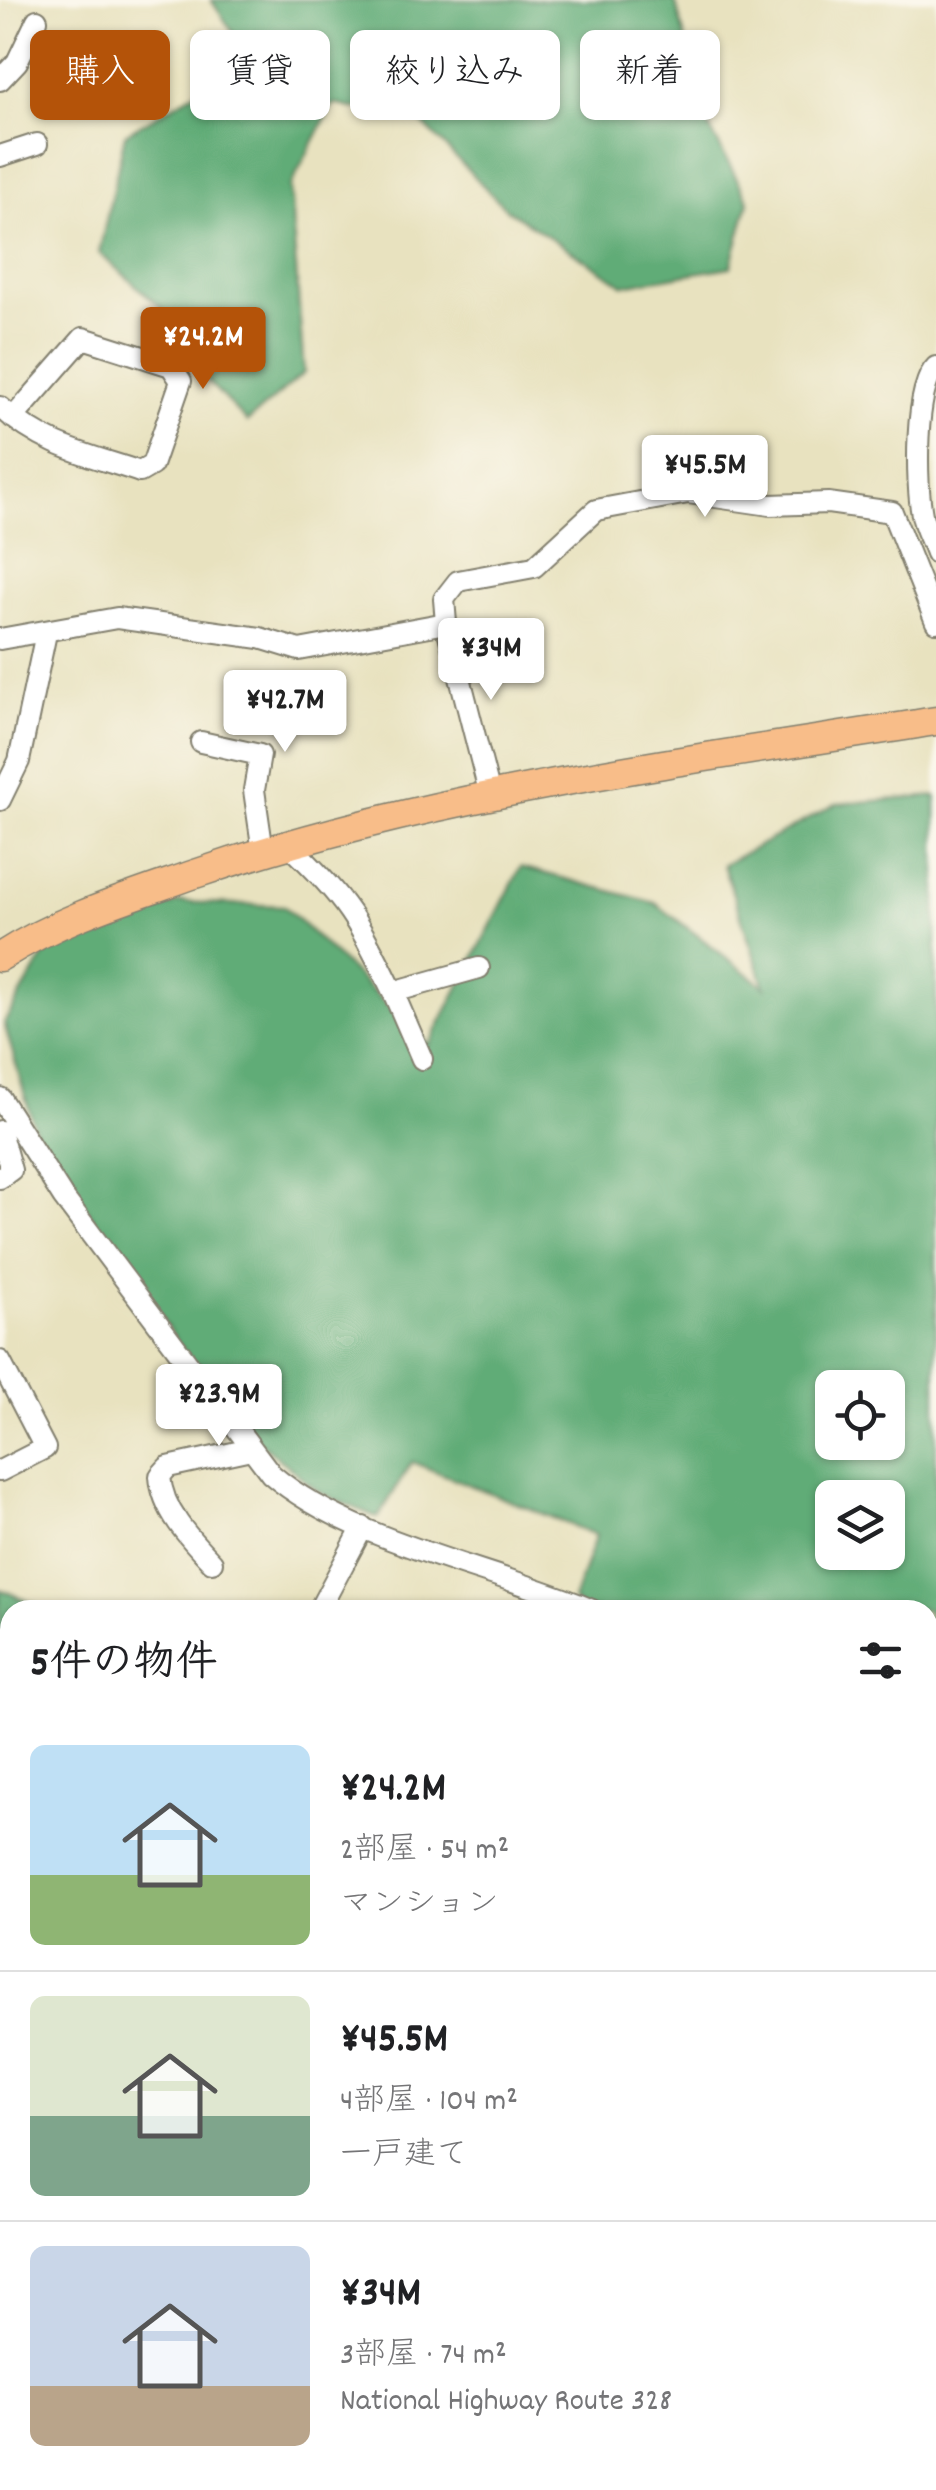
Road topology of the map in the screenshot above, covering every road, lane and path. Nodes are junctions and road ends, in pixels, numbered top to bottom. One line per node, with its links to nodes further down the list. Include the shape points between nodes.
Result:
1 (37, 20): 2 (street, via 17,62)
2 (0, 80)
3 (37, 144): 4 (street)
4 (0, 156)
5 (936, 367): 7 (street, via 920,400 922,514)
6 (6, 412): 6 (street, via 34,437 140,472 152,465 181,381 171,366 83,338)
7 (936, 552)
8 (936, 622): 9 (street, via 892,512 688,492 596,510 534,567 458,581 444,599)
9 (446, 623): 10 (street, via 299,650 260,638 117,618); 14 (street)
10 (46, 633): 11 (street); 15 (street, via 18,761)
11 (0, 639)
12 (936, 721): 14 (highway)
13 (200, 742): 16 (street, via 260,754 254,790)
14 (490, 795): 16 (highway)
15 (0, 800)
16 (276, 849): 17 (highway, via 74,916); 19 (street, via 325,878 358,918)
17 (0, 956)
18 (479, 968): 19 (street)
19 (392, 992): 20 (street)
20 (422, 1059)
21 (0, 1098): 25 (street, via 63,1197)
22 (0, 1131): 23 (street, via 11,1170)
23 (0, 1178)
24 (0, 1360): 26 (street, via 45,1448)
25 (251, 1449): 27 (street, via 294,1494); 28 (street, via 168,1467 160,1476 160,1491 187,1537)
26 (0, 1471)
27 (363, 1526): 29 (street); 30 (street)
28 (212, 1562)
29 (324, 1600)
30 (565, 1600)

